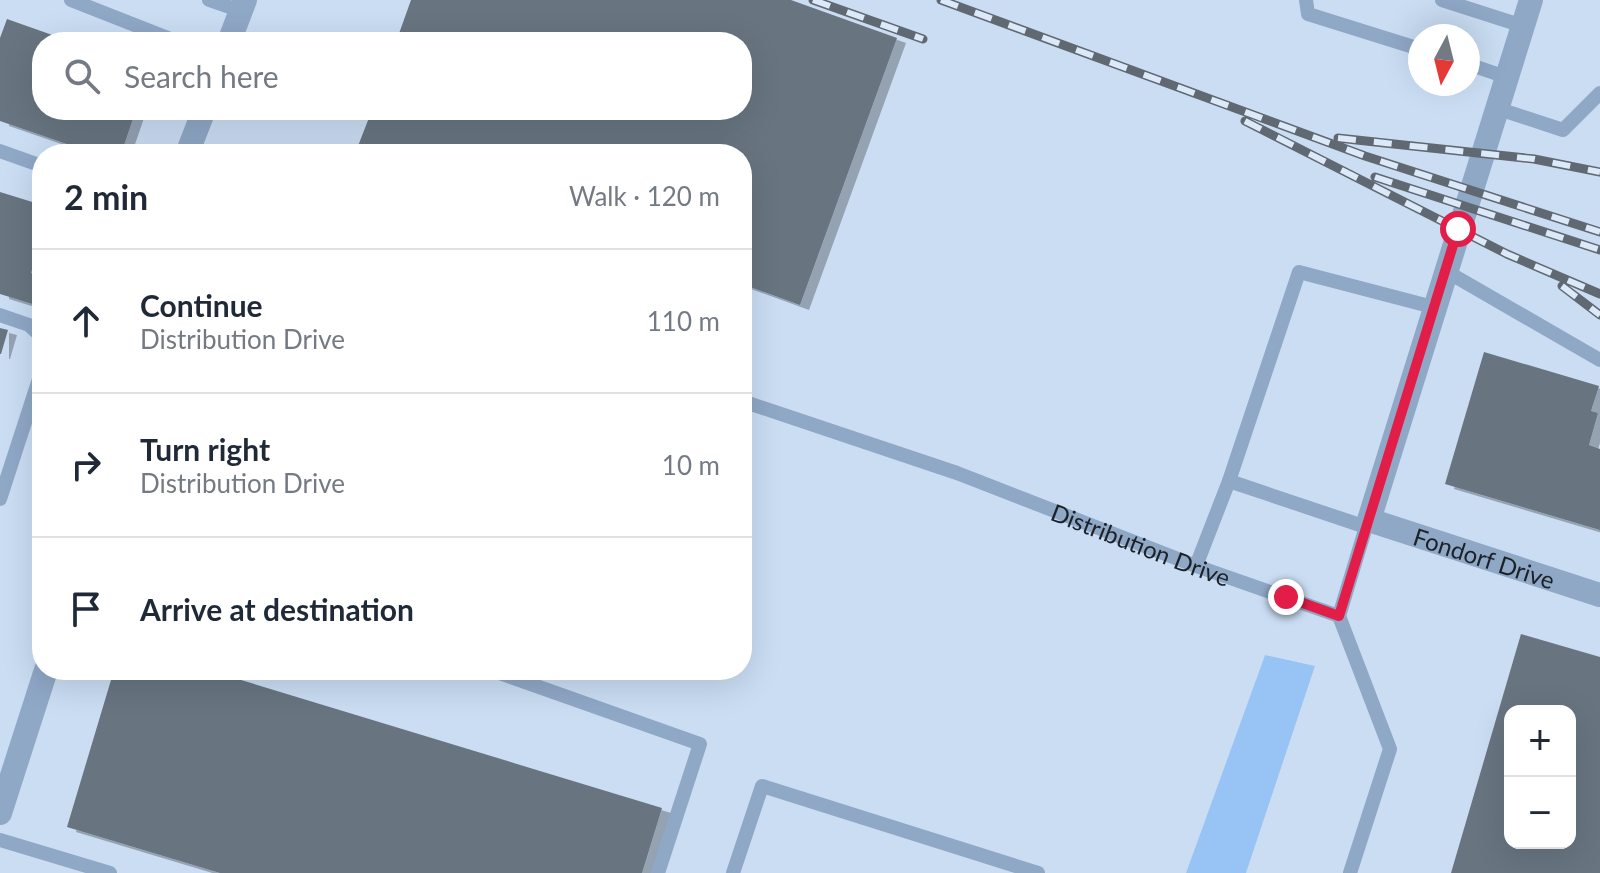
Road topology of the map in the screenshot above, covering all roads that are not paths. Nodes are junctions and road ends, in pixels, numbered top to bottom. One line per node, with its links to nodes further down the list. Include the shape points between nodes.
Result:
1 (71, 0): 8 (lane)
2 (209, 0): 6 (lane)
3 (1306, 0): 10 (lane, via 1308,14)
4 (1442, 0): 7 (lane)
5 (1531, 0): 7 (street)
6 (243, 6): 9 (street)
7 (1523, 26): 12 (street)
8 (153, 32)
9 (233, 32)
10 (1408, 45)
11 (1480, 68): 12 (lane)
12 (1506, 77): 14 (street)
13 (1600, 93): 14 (lane, via 1563,130)
14 (1496, 108): 19 (street)
15 (200, 120): 16 (street)
16 (191, 144)
17 (0, 151): 18 (lane)
18 (32, 162)
19 (1444, 270): 20 (street); 23 (lane)
20 (1433, 307): 26 (lane, via 1299,272); 28 (street)
21 (0, 315): 22 (lane)
22 (32, 328)
23 (1600, 360)
24 (32, 401): 27 (lane)
25 (752, 404): 29 (lane, Distribution Drive, via 957,473)
26 (1229, 481): 28 (lane); 29 (lane)
27 (0, 499)
28 (1367, 524): 30 (street, Fondorf Drive); 31 (lane)
29 (1196, 566): 31 (lane, Distribution Drive)
30 (1600, 595)
31 (1339, 616): 40 (lane, via 1390,749)
32 (43, 680): 34 (street)
33 (519, 680): 37 (lane, via 700,744)
34 (0, 813)
35 (0, 840): 36 (lane)
36 (110, 873)
37 (658, 873)
38 (733, 873): 39 (lane, via 762,786)
39 (1038, 873)
40 (1350, 873)

